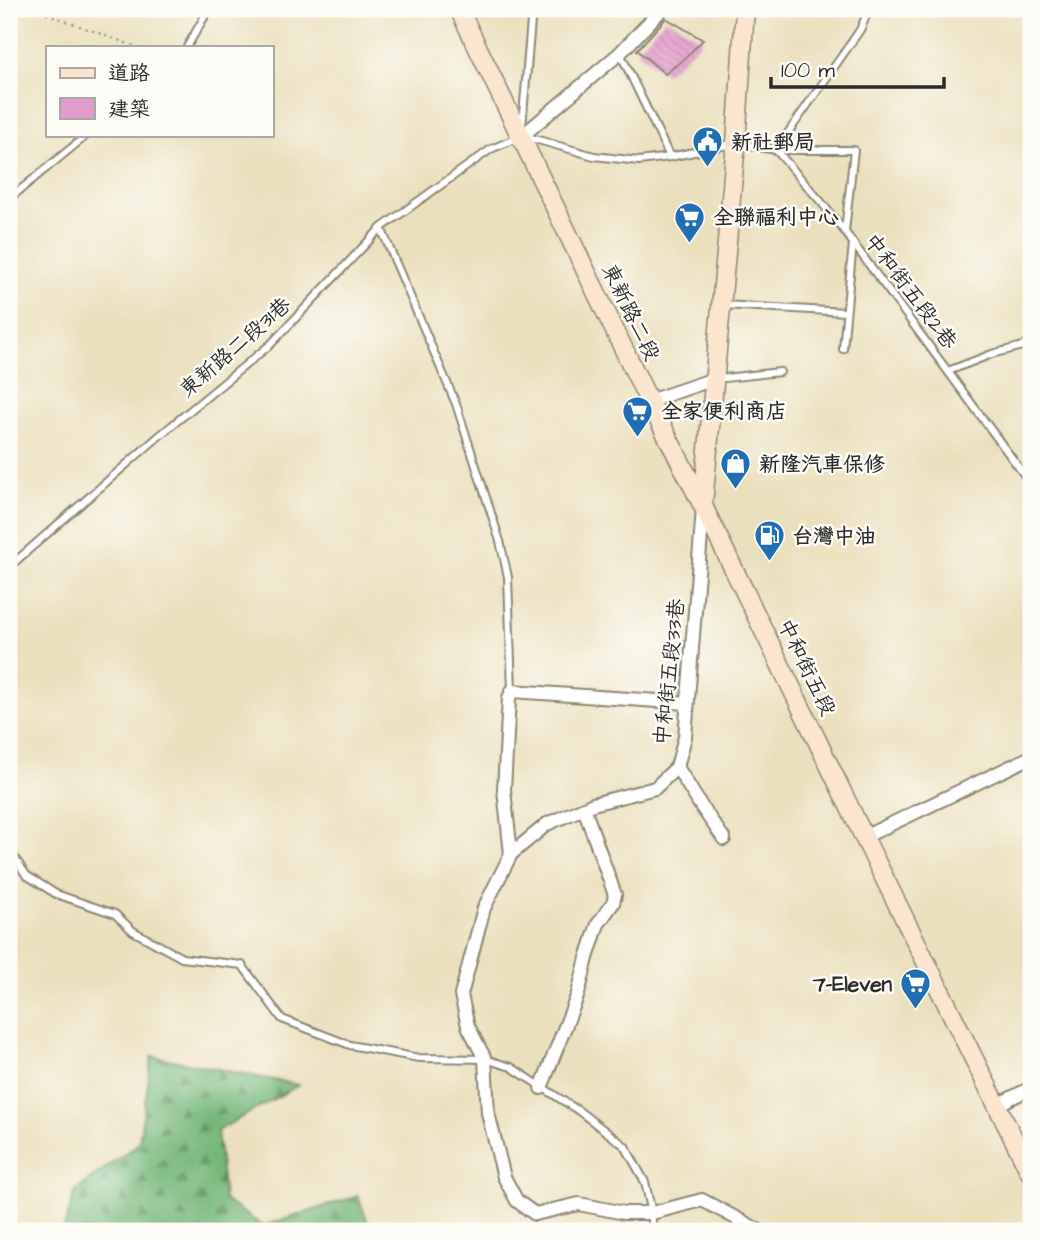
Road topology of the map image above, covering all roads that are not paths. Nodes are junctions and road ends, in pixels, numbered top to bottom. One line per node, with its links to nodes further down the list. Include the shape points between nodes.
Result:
1 (209, 9): 7 (lane)
2 (459, 9): 10 (main road, 東新路二段)
3 (532, 9): 10 (lane)
4 (662, 9): 8 (street)
5 (744, 9): 11 (main road)
6 (869, 9): 12 (lane, via 860,30)
7 (188, 46)
8 (620, 53): 10 (street); 13 (lane)
9 (87, 136): 14 (lane)
10 (522, 136): 13 (lane, via 594,156 639,161); 15 (lane, 東新路二段31巷, via 491,149); 25 (main road, 東新路二段)
11 (736, 143): 12 (lane); 13 (lane); 18 (main road)
12 (776, 150): 16 (lane, 中和街五段2巷); 16 (lane, 中和街五段2巷, via 854,150)
13 (670, 157)
14 (9, 199)
15 (381, 229): 28 (lane, 東新路二段31巷, via 271,344); 29 (lane, via 456,404 500,541 508,577)
16 (845, 232): 17 (lane, 中和街五段2巷)
17 (853, 243): 19 (lane); 22 (lane, 中和街五段2巷)
18 (721, 305): 19 (lane); 24 (main road)
19 (846, 312): 21 (lane)
20 (1031, 342): 22 (lane, 中和街五段2巷)
21 (843, 349)
22 (948, 371): 26 (lane, 中和街五段2巷)
23 (780, 372): 24 (lane)
24 (714, 379): 25 (street); 27 (main road)
25 (649, 401): 27 (main road, 東新路二段)
26 (1031, 484)
27 (703, 506): 30 (street, 中和街五段33巷); 34 (main road, 中和街五段)
28 (9, 568)
29 (512, 691): 30 (street); 37 (street, via 504,790)
30 (687, 703): 32 (street, 中和街五段33巷)
31 (1031, 757): 34 (street)
32 (677, 767): 33 (street, 中和街五段33巷, via 655,788); 35 (street)
33 (584, 808): 37 (street, 中和街五段33巷, via 547,824); 39 (street, via 615,895 598,924 578,994)
34 (864, 837): 41 (main road, 中和街五段)
35 (724, 839)
36 (9, 849): 38 (lane, via 26,875 56,894 115,914 133,931 182,957 242,965 282,1019 373,1050 419,1058)
37 (511, 854): 38 (street, 中和街五段33巷, via 484,908 461,995 468,1026)
38 (485, 1059): 39 (lane, via 511,1067); 43 (street, 中和街五段33巷, via 488,1112 504,1177 517,1201 535,1214 579,1204)
39 (541, 1088): 43 (lane, via 625,1146 645,1182)
40 (1031, 1088): 41 (street)
41 (997, 1105): 42 (main road, 中和街五段)
42 (1031, 1174)
43 (652, 1213): 44 (lane); 45 (street, 中和街五段33巷, via 702,1200)
44 (652, 1231)
45 (760, 1231)

